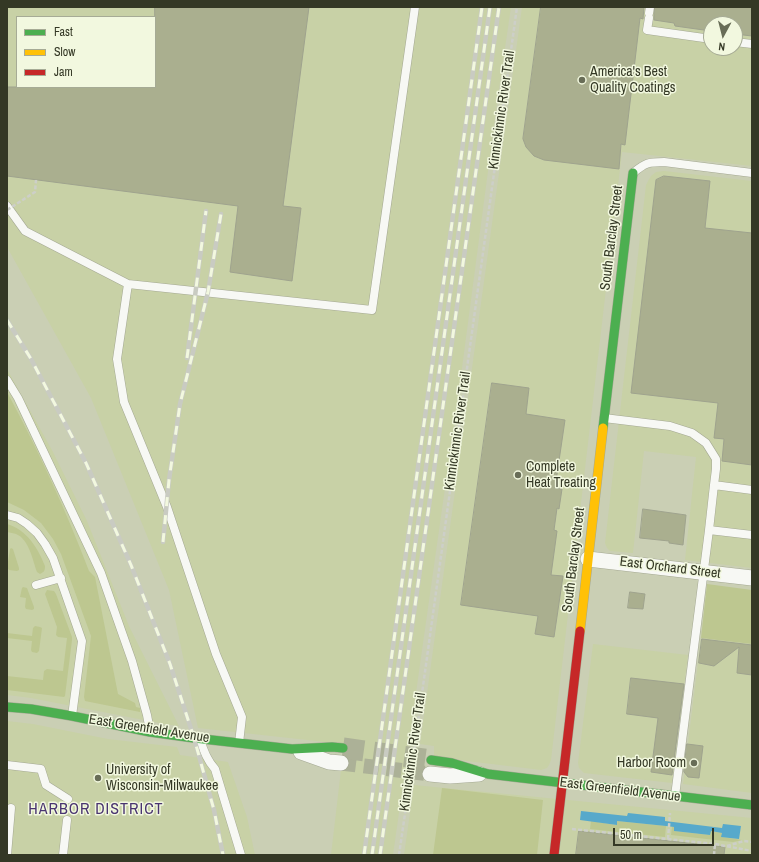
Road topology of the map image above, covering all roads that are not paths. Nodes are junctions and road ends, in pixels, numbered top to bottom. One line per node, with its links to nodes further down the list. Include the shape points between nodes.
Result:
1 (414, 7): 7 (lane, via 372,310)
2 (649, 13): 3 (lane, via 648,30)
3 (703, 37)
4 (633, 173): 5 (lane, via 651,162 664,162); 9 (street, South Barclay Street)
5 (752, 173)
6 (7, 206): 7 (lane, via 25,231)
7 (128, 284): 24 (lane, via 117,359 124,402 167,507 216,654 242,717)
8 (7, 380): 22 (lane, via 18,398 100,573 132,660)
9 (604, 418): 10 (lane, via 670,426 692,433 706,443 716,459); 15 (street, South Barclay Street)
10 (714, 485): 11 (lane); 13 (lane)
11 (752, 490)
12 (7, 514): 17 (lane, via 18,518 37,533 53,558)
13 (709, 530): 14 (lane); 16 (lane)
14 (752, 536)
15 (588, 559): 16 (street, East Orchard Street); 30 (street, South Barclay Street)
16 (704, 572): 18 (street, East Orchard Street); 31 (lane)
17 (61, 578): 19 (lane); 21 (lane, via 82,641)
18 (752, 578)
19 (36, 585)
20 (7, 707): 21 (street, East Greenfield Avenue)
21 (72, 716): 22 (street, East Greenfield Avenue)
22 (150, 732): 23 (street, East Greenfield Avenue)
23 (199, 738): 24 (street, East Greenfield Avenue); 38 (lane, via 206,757 215,769)
24 (239, 743): 25 (street, East Greenfield Avenue)
25 (292, 749): 26 (street, East Greenfield Avenue, via 329,762)
26 (342, 756)
27 (7, 765): 32 (lane, via 41,769 46,785)
28 (430, 767): 29 (street, East Greenfield Avenue, via 450,776)
29 (488, 774): 30 (street, East Greenfield Avenue)
30 (562, 783): 31 (street, East Greenfield Avenue); 39 (street, South Barclay Street)
31 (675, 796): 33 (street, East Greenfield Avenue)
32 (68, 799)
33 (752, 805)
34 (11, 808): 36 (lane)
35 (67, 820): 37 (lane)
36 (7, 855)
37 (63, 855)
38 (242, 855)
39 (554, 855)

